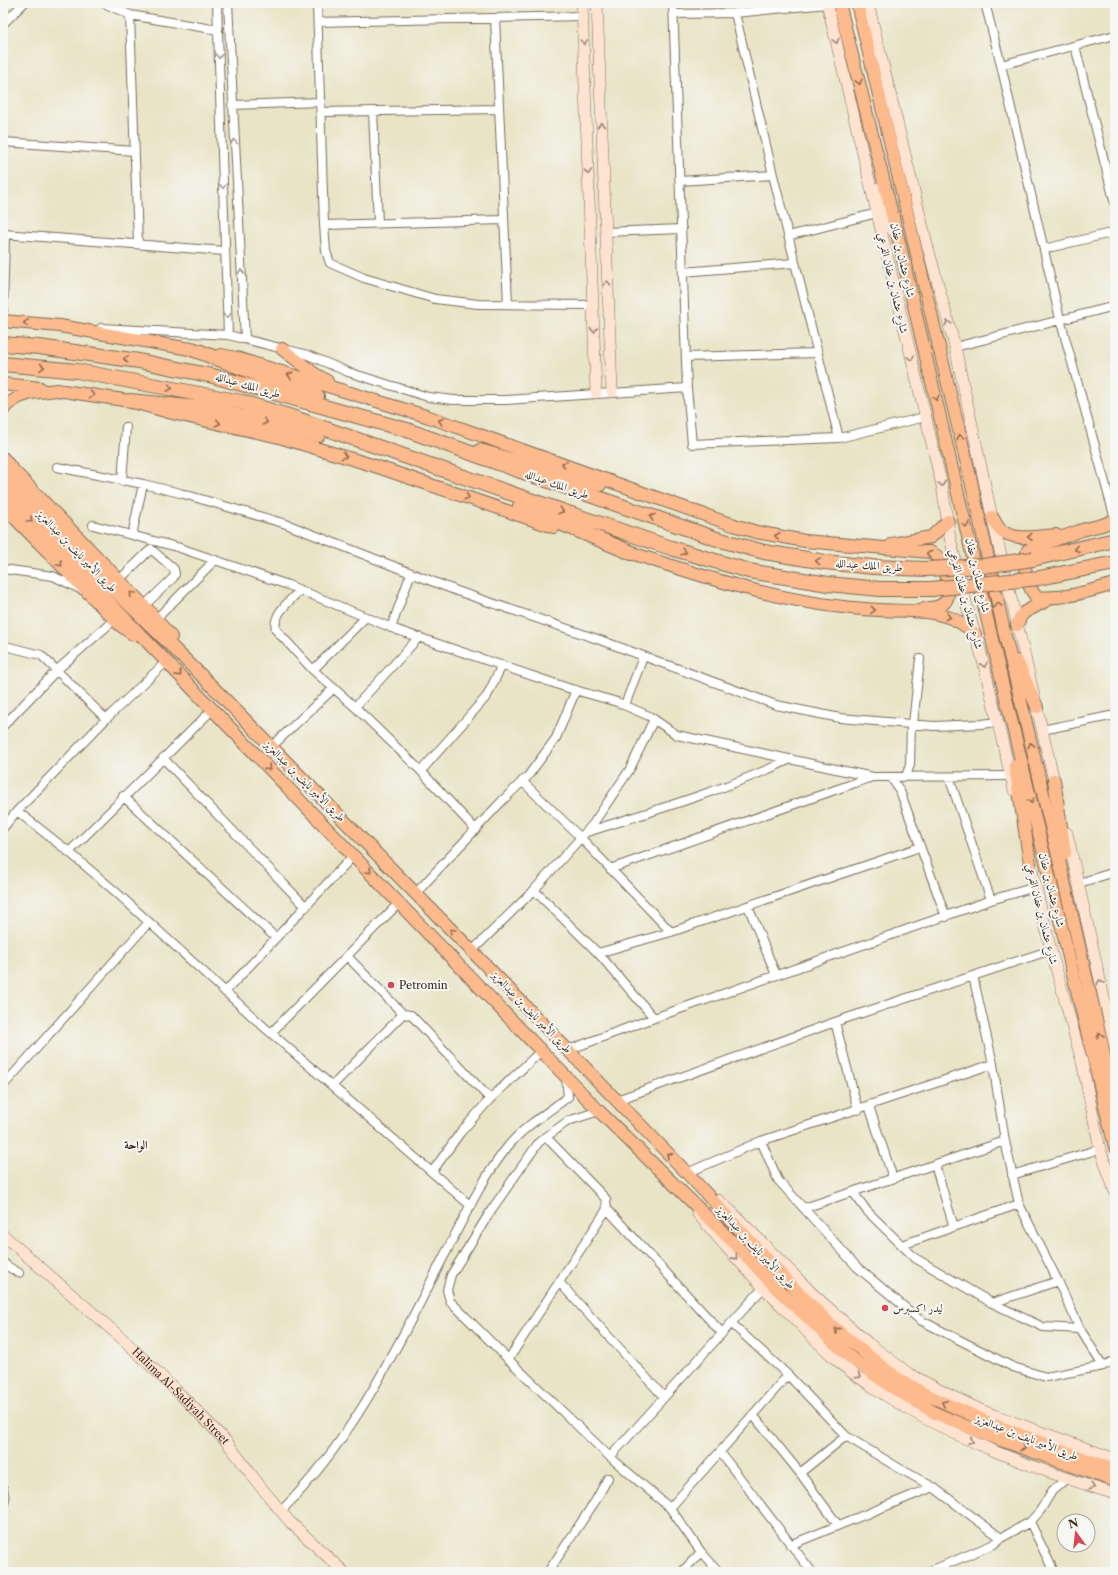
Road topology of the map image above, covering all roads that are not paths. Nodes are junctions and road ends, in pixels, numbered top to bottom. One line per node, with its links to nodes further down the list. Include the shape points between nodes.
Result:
1 (24, 3): 20 (street)
2 (104, 3): 16 (street)
3 (217, 3): 21 (street)
4 (228, 3): 27 (street)
5 (317, 3): 19 (street)
6 (582, 3): 17 (main road)
7 (596, 3): 42 (main road, one-way to 7)
8 (673, 3): 14 (street)
9 (827, 3): 15 (street); 31 (main road, شارع عثمان بن عفان الفرعي, one-way to 31)
10 (839, 3): 47 (main road, شارع عثمان بن عفان, one-way to 47)
11 (857, 3): 25 (main road, شارع عثمان بن عفان)
12 (868, 3): 44 (main road)
13 (985, 3): 24 (street)
14 (674, 14): 15 (street); 35 (street)
15 (735, 14): 34 (street)
16 (130, 15): 21 (street); 33 (street)
17 (583, 16): 18 (street); 54 (main road, one-way to 54, via 589,229)
18 (495, 18): 19 (street); 28 (street)
19 (318, 22): 26 (street)
20 (3, 24)
21 (218, 30): 50 (street, one-way to 50)
22 (1115, 35): 23 (street)
23 (1075, 46): 24 (street); 36 (street)
24 (1001, 65): 49 (street)
25 (880, 99): 44 (main road, via 892,125); 115 (main road, شارع عثمان بن عفان, one-way to 25)
26 (320, 102): 27 (street); 30 (street)
27 (232, 105): 61 (street, one-way to 27)
28 (498, 109): 29 (street); 38 (street)
29 (373, 111): 30 (street); 39 (street)
30 (321, 112): 40 (street)
31 (856, 124): 37 (main road, شارع عثمان بن عفان الفرعي); 47 (main road, via 887,220)
32 (3, 142): 33 (street)
33 (135, 151): 48 (street)
34 (773, 175): 35 (street); 46 (street)
35 (680, 181): 41 (street)
36 (1115, 204)
37 (877, 213): 46 (street); 77 (main road, شارع عثمان بن عفان الفرعي, one-way to 77)
38 (503, 220): 39 (street); 53 (street)
39 (378, 223): 40 (street)
40 (324, 225): 53 (street, via 326,251 330,263 364,278 435,299 478,304)
41 (682, 229): 42 (street); 52 (street)
42 (605, 232): 73 (main road, one-way to 42)
43 (1115, 232): 49 (street)
44 (924, 233): 63 (main road, one-way to 44)
45 (4, 234): 48 (street); 56 (street)
46 (788, 236): 51 (street)
47 (899, 242): 127 (main road, شارع عثمان بن عفان, one-way to 127)
48 (138, 244): 50 (street)
49 (1044, 249): 57 (street)
50 (224, 251): 60 (street, one-way to 60)
51 (795, 263): 52 (street); 66 (street)
52 (683, 272): 67 (street)
53 (508, 304): 54 (street)
54 (594, 305): 74 (main road, one-way to 74)
55 (1115, 306): 57 (street)
56 (3, 311)
57 (1060, 319): 63 (street); 90 (street)
58 (3, 321): 59 (main road, one-way to 58)
59 (60, 326): 60 (street); 64 (main road)
60 (228, 335): 61 (street)
61 (245, 339): 65 (street)
62 (3, 344): 79 (highway, طريق الملك عبدالله, one-way to 62, via 213,376 139,361)
63 (955, 347): 89 (main road)
64 (192, 349): 72 (main road, one-way to 64, via 236,358); 79 (highway)
65 (282, 349): 72 (main road, via 315,374); 74 (street, via 308,355 348,372 428,397 506,400)
66 (818, 353): 67 (street); 80 (street)
67 (686, 357): 70 (street)
68 (3, 364): 81 (highway, طريق الملك عبدالله, one-way to 81, via 78,371 242,402)
69 (3, 384): 71 (main road)
70 (687, 388): 73 (street); 80 (street, via 692,444)
71 (57, 390): 75 (main road, one-way to 75); 76 (main road, via 19,397)
72 (350, 392): 92 (main road, one-way to 72, via 429,417)
73 (612, 392): 74 (street)
74 (596, 393)
75 (130, 401): 81 (highway, one-way to 81, via 199,408 235,415); 98 (main road, one-way to 98, via 279,437 372,465)
76 (3, 410)
77 (925, 418): 80 (street); 91 (main road, شارع عثمان بن عفان الفرعي, one-way to 91)
78 (126, 427): 85 (street)
79 (407, 430): 92 (main road); 96 (highway, طريق الملك عبدالله, one-way to 79, bridge, via 1033,559 983,566 927,569 824,562 764,552 717,539)
80 (839, 438)
81 (397, 454): 98 (highway); 100 (highway, طريق الملك عبدالله, one-way to 100, bridge, via 671,548 749,571 828,584 880,589 931,589 1039,578)
82 (3, 458): 84 (main road)
83 (57, 467): 85 (street)
84 (6, 468): 103 (main road); 126 (main road, طريق الأمير نايف بن عبدالعزيز, via 111,587)
85 (122, 481): 86 (street)
86 (143, 484): 95 (street); 102 (street, via 286,524)
87 (3, 492): 119 (main road, طريق الأمير نايف بن عبدالعزيز, one-way to 119)
88 (3, 506): 106 (main road, one-way to 106)
89 (992, 517): 94 (main road, one-way to 89, via 1034,537 1010,536 1000,529); 113 (main road)
90 (1115, 520): 94 (main road)
91 (948, 521): 97 (main road, via 931,537); 116 (main road, شارع عثمان بن عفان الفرعي, via 950,538)
92 (733, 524): 97 (main road, one-way to 92, via 805,541 756,532)
93 (93, 525): 95 (street)
94 (1082, 530): 107 (main road, via 1028,550 1025,558 1026,577 1031,590 1036,597)
95 (132, 535): 99 (street)
96 (1115, 540)
97 (871, 546): 109 (main road, one-way to 97, via 935,608 945,603 949,594 940,558 930,552)
98 (632, 553): 109 (main road, one-way to 109, via 739,587 786,598 850,609)
99 (214, 560): 105 (street); 111 (street)
100 (1115, 563)
101 (3, 569): 106 (street, via 52,576)
102 (411, 573): 114 (street); 120 (street)
103 (119, 580): 108 (main road, one-way to 103); 108 (street, via 151,549 174,569 173,578)
104 (1115, 584): 107 (main road)
105 (300, 590): 110 (street); 125 (street, via 278,614 274,623 276,630)
106 (88, 593): 112 (main road)
107 (1051, 598): 113 (main road, via 1025,612)
108 (144, 606): 111 (main road)
109 (896, 611): 116 (main road, one-way to 116, via 936,613 955,619)
110 (366, 617): 114 (street); 125 (street)
111 (156, 619): 126 (main road)
112 (114, 620): 119 (main road); 124 (street)
113 (1017, 625): 132 (main road)
114 (391, 628): 117 (street)
115 (1004, 631): 132 (main road); 175 (main road, شارع عثمان بن عفان, one-way to 115)
116 (975, 634): 137 (main road, شارع عثمان بن عفان الفرعي, one-way to 137)
117 (419, 638): 123 (street); 131 (street)
118 (3, 647): 124 (street, via 40,655)
119 (157, 651): 122 (main road, طريق الأمير نايف بن عبدالعزيز)
120 (643, 657): 130 (street); 138 (street, via 776,705 840,718)
121 (920, 659): 138 (street)
122 (166, 661): 133 (main road, طريق الأمير نايف بن عبدالعزيز, one-way to 133); 135 (street)
123 (502, 665): 129 (street); 144 (street, via 487,696)
124 (57, 670): 135 (street); 139 (street)
125 (313, 670): 128 (street)
126 (203, 677): 141 (main road, طريق الأمير نايف بن عبدالعزيز)
127 (1003, 686): 160 (main road); 203 (main road, شارع عثمان بن عفان, one-way to 203)
128 (334, 688): 131 (street); 141 (street)
129 (576, 690): 130 (street); 151 (street, via 556,738)
130 (625, 705): 136 (street)
131 (355, 707): 144 (street)
132 (1037, 707): 140 (main road)
133 (212, 710): 142 (street); 159 (main road, طريق الأمير نايف بن عبدالعزيز, one-way to 159)
134 (1115, 715): 140 (street)
135 (106, 719): 153 (street)
136 (654, 719): 143 (street, via 678,735); 156 (street, via 630,769)
137 (997, 722): 138 (street, via 934,726); 146 (main road, شارع عثمان بن عفان الفرعي)
138 (912, 724): 145 (street, via 910,765)
139 (3, 726)
140 (1042, 730): 150 (main road)
141 (272, 747): 166 (main road, طريق الأمير نايف بن عبدالعزيز)
142 (163, 758): 152 (street); 170 (street)
143 (791, 759): 147 (street); 156 (street, via 754,777 713,792)
144 (421, 771): 155 (street)
145 (906, 776): 148 (street); 149 (street)
146 (1010, 776): 149 (street); 160 (main road, شارع عثمان بن عفان الفرعي)
147 (873, 777): 148 (street); 161 (street)
148 (891, 777): 157 (street, via 900,791)
149 (949, 777): 167 (street)
150 (1054, 780): 163 (main road); 175 (main road)
151 (522, 781): 155 (street); 156 (street)
152 (124, 796): 158 (street); 174 (street)
153 (17, 811): 154 (street); 158 (street)
154 (3, 828)
155 (476, 830): 166 (street)
156 (583, 835): 161 (street); 165 (street)
157 (920, 846): 169 (street); 171 (street)
158 (69, 852): 172 (street)
159 (354, 855): 168 (main road, طريق الأمير نايف بن عبدالعزيز, one-way to 168); 170 (street)
160 (1030, 863): 164 (main road, شارع عثمان بن عفان الفرعي)
161 (610, 869): 173 (street)
162 (1115, 872): 163 (street)
163 (1079, 883): 187 (main road, one-way to 163)
164 (1035, 887): 167 (street); 176 (main road, شارع عثمان بن عفان الفرعي)
165 (534, 890): 177 (street); 178 (street)
166 (416, 893): 177 (main road, طريق الأمير نايف بن عبدالعزيز, one-way to 166)
167 (991, 900): 171 (street)
168 (400, 902): 179 (street); 189 (main road, طريق الأمير نايف بن عبدالعزيز)
169 (748, 906): 173 (street); 180 (street)
170 (306, 907): 174 (street)
171 (946, 917): 180 (street)
172 (149, 922): 182 (street); 192 (street)
173 (672, 932): 178 (street)
174 (276, 938): 182 (street)
175 (1078, 941): 196 (main road, شارع عثمان بن عفان, one-way to 175)
176 (1051, 950): 181 (street); 204 (main road, شارع عثمان بن عفان الفرعي, via 1082,1062)
177 (472, 951): 188 (main road, طريق الأمير نايف بن عبدالعزيز)
178 (598, 953): 184 (street)
179 (347, 956): 183 (street); 186 (street)
180 (776, 975): 184 (street)
181 (973, 976): 185 (street); 190 (street)
182 (226, 992): 186 (street)
183 (403, 1014): 193 (street); 194 (street, via 411,1015)
184 (654, 1018): 188 (street)
185 (835, 1022): 195 (street); 198 (street)
186 (270, 1033): 193 (street)
187 (1115, 1047)
188 (568, 1050): 195 (main road, طريق الأمير نايف بن عبدالعزيز)
189 (541, 1051): 191 (main road, طريق الأمير نايف بن عبدالعزيز); 194 (street)
190 (992, 1064): 197 (street); 202 (street)
191 (566, 1077): 199 (main road, طريق الأمير نايف بن عبدالعزيز); 214 (street, via 568,1097 510,1145)
192 (3, 1086)
193 (332, 1086): 206 (street)
194 (490, 1099): 206 (street, via 460,1133)
195 (617, 1100): 207 (main road, طريق الأمير نايف بن عبدالعزيز, one-way to 195)
196 (1115, 1100)
197 (869, 1106): 198 (street); 209 (street)
198 (858, 1110): 201 (street)
199 (599, 1111): 200 (street, via 568,1121); 210 (main road, طريق الأمير نايف بن عبدالعزيز)
200 (546, 1136): 216 (street, via 606,1199); 229 (street, via 539,1142 488,1216 451,1275 448,1290 450,1301)
201 (761, 1141): 207 (street); 215 (street, via 778,1180)
202 (1005, 1141): 205 (street); 208 (street)
203 (1115, 1148)
204 (1100, 1149): 208 (street); 212 (main road, شارع عثمان بن عفان الفرعي)
205 (934, 1165): 209 (street); 217 (street)
206 (432, 1172): 214 (street)
207 (687, 1173): 235 (main road, طريق الأمير نايف بن عبدالعزيز, one-way to 207, via 897,1378 829,1323); 239 (main road, via 732,1212 818,1299 868,1343 908,1373 983,1411)
208 (1012, 1175): 213 (street)
209 (893, 1178): 211 (street)
210 (674, 1184): 224 (main road, one-way to 224); 235 (main road, طريق الأمير نايف بن عبدالعزيز, via 777,1289 851,1358 935,1413)
211 (853, 1192): 215 (street); 219 (street, via 867,1211)
212 (1115, 1192)
213 (1019, 1204): 217 (street); 222 (street)
214 (471, 1206): 250 (street, via 393,1356 364,1404 328,1458)
215 (804, 1208): 231 (street, via 857,1267 920,1320 1013,1367 1046,1377)
216 (607, 1209): 223 (street); 228 (street)
217 (954, 1227): 219 (street)
218 (3, 1235): 250 (main road, Halima Al-Sadiyah Street, via 124,1341 181,1395 226,1441)
219 (902, 1245): 225 (street, via 915,1258)
220 (3, 1262): 221 (street)
221 (19, 1273)
222 (1058, 1281): 225 (street); 227 (street)
223 (559, 1282): 229 (street); 233 (street)
224 (763, 1288): 226 (street); 243 (main road, one-way to 243, via 841,1364 888,1396 943,1428)
225 (992, 1303): 227 (street, via 1043,1327)
226 (731, 1323): 228 (street); 232 (street)
227 (1080, 1329): 231 (street)
228 (722, 1333): 233 (street)
229 (508, 1360): 238 (street)
230 (1115, 1360): 231 (street)
231 (1103, 1366)
232 (788, 1376): 234 (street); 236 (street)
233 (664, 1397): 238 (street)
234 (753, 1415): 237 (street); 241 (street)
235 (989, 1430): 240 (main road, طريق الأمير نايف بن عبدالعزيز); 244 (main road, طريق الأمير نايف بن عبدالعزيز, one-way to 244)
236 (846, 1436): 241 (street); 245 (street)
237 (720, 1452): 249 (street); 254 (street)
238 (610, 1457): 249 (street)
239 (1115, 1459)
240 (1115, 1470)
241 (800, 1473): 252 (street)
242 (608, 1478): 257 (street)
243 (1066, 1479): 247 (main road, one-way to 247); 251 (street, via 1052,1491)
244 (1115, 1481)
245 (933, 1487): 252 (street); 253 (street)
246 (3, 1488): 248 (street)
247 (1115, 1494)
248 (3, 1506)
249 (670, 1508): 255 (street)
250 (281, 1511): 256 (main road, Halima Al-Sadiyah Street)
251 (1030, 1522): 253 (street); 262 (street)
252 (838, 1525): 254 (street)
253 (1001, 1538): 261 (street, via 994,1544)
254 (790, 1545): 260 (street)
255 (701, 1552): 258 (street); 259 (street)
256 (344, 1572)
257 (548, 1572)
258 (682, 1572)
259 (719, 1572)
260 (812, 1572)
261 (928, 1572)
262 (1054, 1572)

